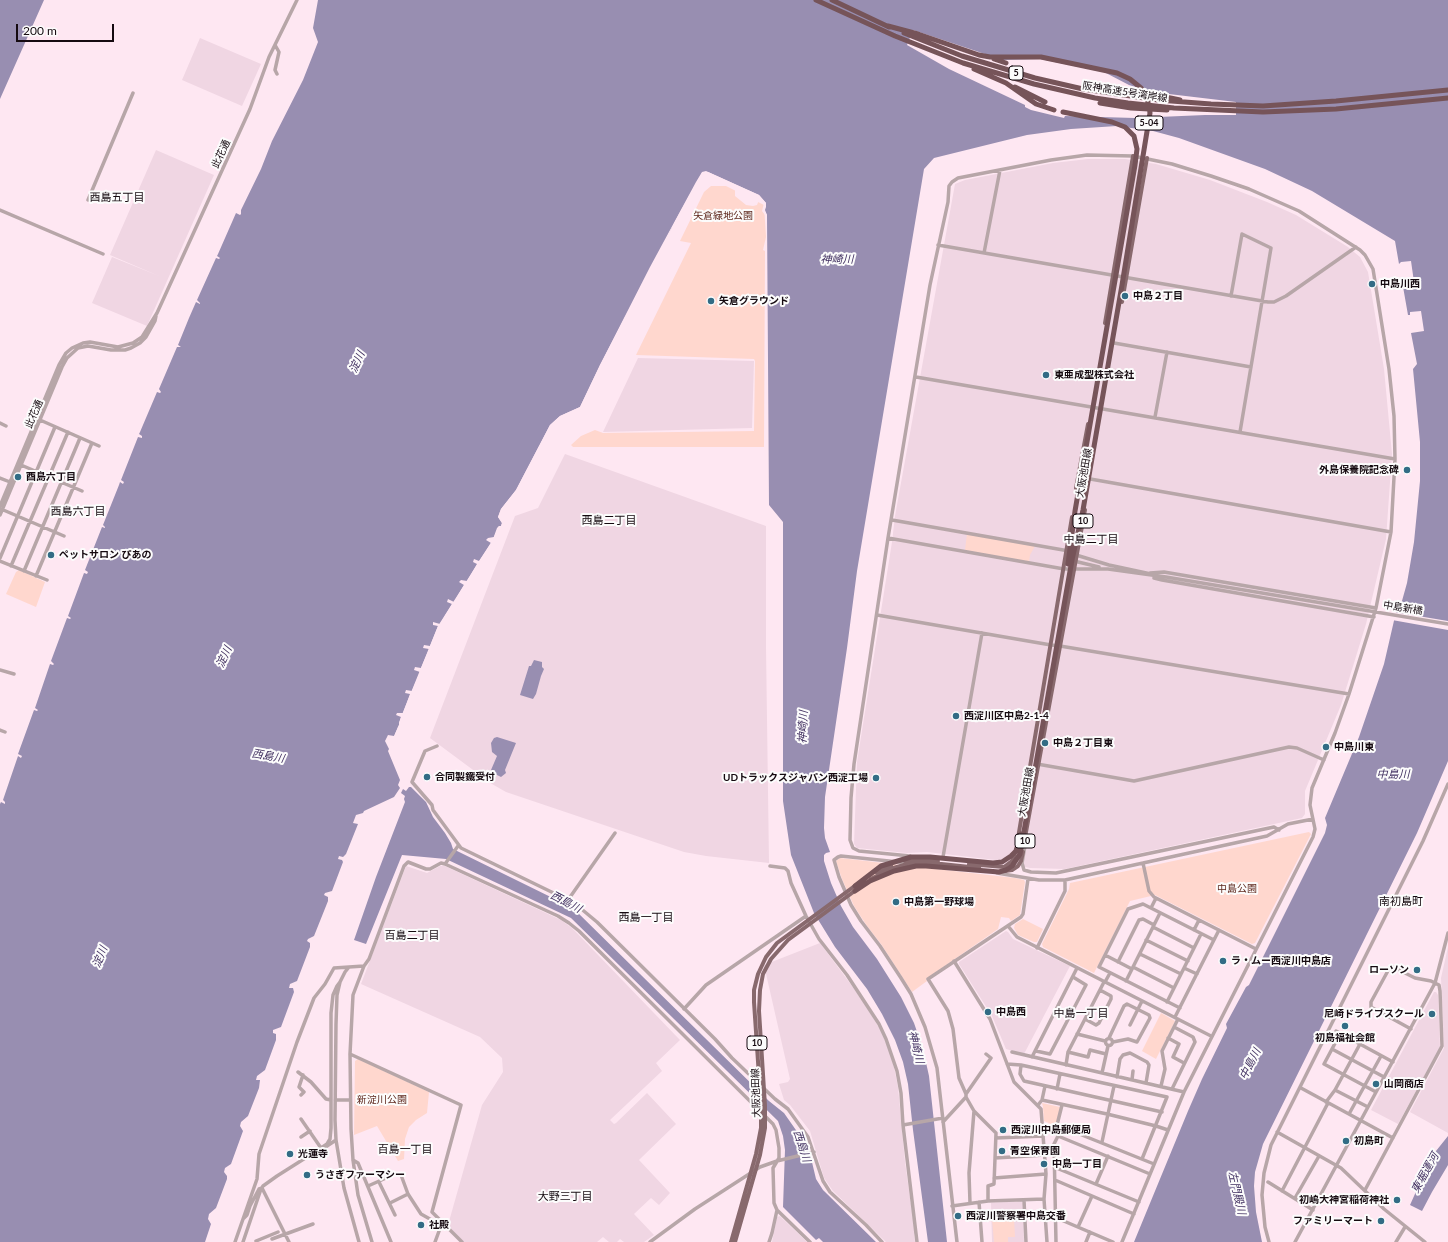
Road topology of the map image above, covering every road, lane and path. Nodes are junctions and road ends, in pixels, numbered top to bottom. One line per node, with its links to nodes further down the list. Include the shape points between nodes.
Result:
1 (297, 0): 5 (street, 此花通)
2 (816, 0): 7 (highway, 阪神高速5号湾岸線 / 5)
3 (832, 0): 4 (highway, 阪神高速5号湾岸線 / 5)
4 (888, 26): 6 (highway, 5-04); 17 (highway, 阪神高速5号湾岸線 / 5, via 962,56 1035,78 1131,97)
5 (275, 45): 9 (street, via 279,52 275,70); 35 (street, 此花通, via 250,109)
6 (979, 55): 8 (highway); 28 (highway, 5-04, via 999,58 1035,56 1058,60 1117,73 1141,88 1149,103 1150,119)
7 (963, 63): 10 (highway); 18 (highway, 阪神高速5号湾岸線 / 5, via 1063,91 1136,104)
8 (1006, 63)
9 (277, 74)
10 (1011, 86): 15 (highway); 19 (highway, via 1032,102)
11 (1132, 90): 17 (highway)
12 (1448, 90): 17 (highway, 阪神高速5号湾岸線 / 5, via 1303,104)
13 (133, 93): 24 (street)
14 (1448, 98): 18 (highway, 阪神高速5号湾岸線 / 5, via 1302,111 1235,112)
15 (1045, 102)
16 (1100, 104): 18 (highway, via 1154,110)
17 (1211, 104)
18 (1190, 109)
19 (1054, 110)
20 (1063, 112): 40 (highway, via 1121,125 1131,133 1136,144 1135,165)
21 (1133, 156): 22 (street); 23 (street, via 1087,155); 31 (main road, 大阪池田線 / 10)
22 (1147, 158): 27 (street, via 1249,189 1299,211); 32 (main road, 大阪池田線 / 10)
23 (1000, 170): 26 (street, via 956,178 952,182 949,186); 29 (street)
24 (88, 200)
25 (0, 210): 30 (street)
26 (938, 245): 29 (street); 39 (street)
27 (1356, 247): 34 (street, via 1280,300); 54 (street, via 1365,255 1373,269 1389,369)
28 (1128, 248): 40 (highway); 119 (highway, via 1019,858 1009,868 999,872 926,866 905,868)
29 (984, 253): 31 (street)
30 (103, 254)
31 (1113, 276): 32 (street); 41 (main road, 大阪池田線 / 10)
32 (1126, 278): 33 (street); 36 (main road, 大阪池田線 / 10)
33 (1231, 296): 34 (street); 34 (street, via 1242,234 1271,248)
34 (1262, 302): 38 (street)
35 (157, 313): 45 (street, 此花通, via 146,338 131,348 111,350 88,346 78,348 67,358); 55 (street, 此花通, via 142,337 133,343 118,347 90,342 68,350 59,365)
36 (1114, 343): 37 (street); 43 (main road, 大阪池田線 / 10)
37 (1167, 352): 38 (street); 44 (street)
38 (1251, 367): 50 (street)
39 (916, 377): 41 (street); 68 (street)
40 (1100, 379): 42 (highway); 75 (highway, via 1077,518); 119 (highway, via 1018,847 1011,856 999,863 930,857 899,860 877,868)
41 (1091, 407): 42 (street); 58 (main road, 大阪池田線 / 10)
42 (1097, 408): 43 (street)
43 (1103, 409): 44 (street); 60 (main road, 大阪池田線 / 10)
44 (1156, 418): 50 (street)
45 (40, 420): 48 (street); 55 (street, 此花通)
46 (0, 423): 47 (street)
47 (6, 426)
48 (55, 427): 49 (street); 56 (street)
49 (68, 432): 51 (street); 57 (street)
50 (1240, 432): 54 (street)
51 (80, 438): 52 (street); 62 (street)
52 (92, 443): 53 (street); 63 (street)
53 (99, 446)
54 (1395, 459): 72 (street)
55 (19, 464): 56 (street); 61 (street, 此花通); 65 (street, 此花通)
56 (36, 471): 57 (street); 67 (street)
57 (49, 477): 62 (street); 69 (street)
58 (1078, 477): 60 (street); 75 (main road, 大阪池田線 / 10)
59 (0, 478): 61 (street)
60 (1091, 479): 72 (street); 77 (main road, 大阪池田線 / 10)
61 (10, 482): 65 (street, 此花通)
62 (61, 482): 63 (street); 70 (street)
63 (73, 487): 64 (street); 71 (street)
64 (82, 491)
65 (1, 508): 66 (street, 此花通); 67 (street)
66 (0, 515)
67 (18, 516): 69 (street); 78 (street)
68 (892, 520): 74 (street); 76 (street)
69 (30, 521): 70 (street); 81 (street)
70 (42, 526): 71 (street); 85 (street)
71 (55, 531): 73 (street); 87 (street)
72 (1391, 532): 89 (street)
73 (64, 536)
74 (888, 538): 82 (street); 90 (street)
75 (1068, 543): 76 (main road, 大阪池田線 / 10)
76 (1066, 550): 77 (street); 80 (street, via 1069,558); 82 (main road, 大阪池田線 / 10)
77 (1077, 556): 80 (main road, 大阪池田線 / 10); 86 (street)
78 (0, 558)
79 (0, 561): 81 (street)
80 (1076, 562): 83 (main road, 大阪池田線 / 10); 84 (street)
81 (11, 566): 85 (street)
82 (1064, 569): 83 (street); 94 (main road, 大阪池田線 / 10)
83 (1075, 569): 84 (street); 95 (main road, 大阪池田線 / 10)
84 (1108, 569): 86 (street)
85 (24, 571): 87 (street)
86 (1147, 574): 89 (street, via 1164,572); 91 (street, via 1162,580); 92 (street, 中島新橋)
87 (36, 576): 88 (street)
88 (46, 580)
89 (1376, 608): 91 (street)
90 (878, 615): 93 (street); 111 (street, via 854,764 850,843 859,851)
91 (1374, 617): 98 (street)
92 (1448, 624)
93 (982, 633): 94 (street); 111 (street)
94 (1051, 645): 95 (street); 103 (main road, 大阪池田線 / 10)
95 (1060, 646): 98 (street); 104 (main road, 大阪池田線 / 10)
96 (0, 670): 97 (street)
97 (14, 674)
98 (1349, 694): 102 (street)
99 (0, 730): 100 (street)
100 (5, 732)
101 (437, 746): 110 (street, via 425,751 412,782 432,805)
102 (1324, 760): 104 (street, via 1290,747 1134,781); 107 (street, via 1311,794)
103 (1031, 763): 104 (street); 112 (main road, 大阪池田線 / 10, via 1016,853)
104 (1039, 764): 106 (main road, 大阪池田線 / 10)
105 (1448, 784): 205 (street, via 1423,842)
106 (1030, 817): 108 (street, via 1023,867 1028,872 1048,874 1274,827); 115 (main road, 大阪池田線 / 10, via 1021,861 1014,869 1001,871)
107 (1313, 819): 108 (street, via 1290,824); 136 (street, via 1313,837)
108 (1279, 830): 113 (street, via 1267,836)
109 (615, 833): 121 (street)
110 (457, 848): 114 (street); 121 (street)
111 (943, 857): 112 (street, via 1005,864)
112 (1012, 861): 115 (main road, 大阪池田線 / 10, via 1008,866 1002,867)
113 (1143, 863): 118 (street); 120 (street, via 1149,891)
114 (445, 864): 142 (street, via 441,863 430,869 408,862 404,866 369,959); 251 (street, via 558,916 579,931 769,1119 776,1130 778,1140)
115 (968, 865): 119 (main road, 大阪池田線 / 10, via 903,865 884,871)
116 (770, 866): 124 (street, via 785,868 788,871)
117 (1028, 879): 118 (street); 126 (street, via 1022,915); 227 (street, via 988,872 841,856 834,860 851,905 901,978 918,1010 937,1068)
118 (1065, 880): 134 (street, via 1065,891)
119 (855, 888): 304 (main road, 大阪池田線 / 10, via 777,943 766,957 758,974 754,1002 761,1128); 305 (main road, 大阪池田線 / 10, via 788,940 771,959 763,974 759,1011 766,1106 765,1128 760,1155)
120 (1156, 898): 122 (street); 125 (street)
121 (568, 900): 159 (street, via 597,922)
122 (1151, 908): 123 (street); 138 (street, via 1143,904 1128,909)
123 (1160, 913): 127 (street); 128 (street)
124 (806, 916): 159 (street, via 706,985); 229 (street, via 819,939 867,1005 886,1039 897,1071)
125 (1199, 920): 128 (street); 129 (street)
126 (1008, 926): 134 (street, via 1015,936); 140 (street)
127 (1154, 926): 132 (street); 135 (street); 141 (street, via 1143,919 1139,920)
128 (1194, 930): 130 (street)
129 (1219, 930): 133 (street); 136 (street)
130 (1202, 934): 133 (street); 135 (street)
131 (1448, 934): 153 (street)
132 (1146, 940): 137 (street); 139 (street)
133 (1214, 940): 149 (street)
134 (1037, 948): 144 (street)
135 (1194, 948): 139 (street)
136 (1256, 949): 169 (street)
137 (1140, 954): 145 (street); 148 (street)
138 (1105, 955): 141 (street); 147 (street, via 1099,967)
139 (1188, 961): 146 (street)
140 (954, 962): 187 (street, via 990,1019); 212 (street, via 928,979 948,1011 953,1029 959,1078)
141 (1118, 962): 145 (street)
142 (364, 966): 143 (street); 179 (street, via 353,995)
143 (350, 967): 213 (street, via 344,972 333,995); 285 (street, via 334,968 314,998 259,1154 257,1179)
144 (1077, 968): 150 (street); 152 (street)
145 (1133, 968): 151 (street); 154 (street)
146 (1184, 968): 148 (street); 149 (street)
147 (1110, 972): 151 (street); 152 (street)
148 (1181, 974): 154 (street)
149 (1197, 974): 158 (street)
150 (1073, 977): 176 (street); 176 (street, via 1086,985 1050,1054)
151 (1126, 981): 157 (street)
152 (1104, 982): 155 (street); 156 (street)
153 (1435, 983): 165 (street); 165 (street, via 1390,967 1371,1002 1372,1008); 237 (street, via 1439,985 1440,991 1442,1047)
154 (1174, 988): 157 (street)
155 (1100, 990): 162 (street); 162 (street, via 1111,996 1111,999 1099,1023 1096,1025)
156 (1142, 1001): 160 (street); 161 (street)
157 (1167, 1002): 158 (street)
158 (1180, 1008): 161 (street)
159 (684, 1009): 244 (street, via 732,1058 788,1109 808,1137)
160 (1138, 1009): 163 (street); 171 (street, via 1127,1004 1124,1006); 172 (street, via 1150,1018 1137,1042)
161 (1177, 1018): 164 (street); 169 (street)
162 (1085, 1019): 167 (street)
163 (1130, 1025)
164 (1174, 1027): 170 (street); 186 (street, via 1195,1038)
165 (1411, 1029): 185 (street)
166 (1336, 1031): 168 (street)
167 (1077, 1034): 171 (street); 178 (street)
168 (1340, 1034): 173 (street); 175 (street)
169 (1211, 1036): 209 (street)
170 (1168, 1038): 186 (street, via 1179,1044 1173,1058); 203 (street, via 1162,1051 1165,1068)
171 (1107, 1039): 172 (street); 174 (street)
172 (1113, 1042): 174 (street)
173 (1360, 1044): 182 (street); 184 (street)
174 (1108, 1046): 181 (street)
175 (1332, 1049): 184 (street); 196 (street, via 1324,1064)
176 (1036, 1050): 183 (street)
177 (1012, 1052): 183 (street)
178 (1068, 1052): 181 (street, via 1088,1057 1090,1050); 188 (street)
179 (350, 1054): 214 (street); 286 (street, via 461,1105 432,1212)
180 (986, 1054): 212 (street, via 990,1058)
181 (1106, 1054): 193 (street)
182 (1381, 1056): 185 (street); 191 (street)
183 (1032, 1057): 188 (street)
184 (1352, 1060): 191 (street); 196 (street)
185 (1393, 1062): 198 (street)
186 (1184, 1063): 207 (street)
187 (1007, 1064): 189 (street); 219 (street, via 1014,1082)
188 (1066, 1065): 193 (street)
189 (1021, 1066): 194 (street); 201 (street, via 1020,1074 1024,1081)
190 (1133, 1071): 199 (street)
191 (1372, 1071): 198 (street); 204 (street)
192 (298, 1072): 195 (street)
193 (1102, 1073): 197 (street)
194 (1060, 1074): 202 (street); 206 (street)
195 (303, 1075): 211 (street, via 299,1087 304,1092); 213 (street, via 326,1100)
196 (1344, 1075): 204 (street); 208 (street)
197 (1117, 1076): 199 (street); 200 (street, via 1122,1055 1130,1053 1149,1065)
198 (1384, 1077): 210 (street)
199 (1132, 1080): 200 (street)
200 (1146, 1083): 203 (street)
201 (1045, 1086): 206 (street); 215 (street)
202 (1114, 1086): 216 (street); 223 (street, via 1167,1097)
203 (1161, 1086): 207 (street)
204 (1364, 1086): 210 (street); 217 (street)
205 (1301, 1088): 218 (street); 233 (street)
206 (1057, 1089): 216 (street)
207 (1172, 1089): 209 (street)
208 (1335, 1090): 217 (street); 218 (street)
209 (1184, 1092): 231 (street)
210 (1376, 1092): 221 (street)
211 (301, 1095)
212 (966, 1095): 222 (street); 227 (street)
213 (333, 1100): 214 (street); 238 (street); 243 (street, via 331,1136 329,1142)
214 (350, 1100): 250 (street)
215 (1042, 1100): 219 (street); 220 (street)
216 (1111, 1100): 223 (street); 224 (street)
217 (1356, 1101): 221 (street); 225 (street)
218 (1327, 1102): 225 (street); 242 (street)
219 (1038, 1105): 234 (street, via 1041,1109)
220 (1062, 1105): 224 (street); 240 (street, via 1057,1125)
221 (1368, 1107): 228 (street)
222 (974, 1111): 236 (street, via 996,1133); 277 (street, via 969,1173)
223 (1162, 1112): 230 (street)
224 (1107, 1114): 230 (street); 240 (street)
225 (1349, 1114): 228 (street)
226 (301, 1119): 232 (street)
227 (942, 1119): 229 (street); 278 (street)
228 (1361, 1121): 237 (street); 253 (street)
229 (904, 1125): 309 (street)
230 (1156, 1126): 231 (street); 249 (street)
231 (1168, 1130): 252 (street)
232 (310, 1131): 235 (street); 243 (street)
233 (1277, 1132): 242 (street); 318 (street, via 1267,1158 1262,1184 1262,1208)
234 (1043, 1136): 236 (street); 239 (street)
235 (301, 1137)
236 (996, 1138): 248 (street)
237 (1393, 1138): 266 (street)
238 (336, 1140): 243 (street); 298 (street, via 347,1202)
239 (1044, 1142): 241 (street); 245 (street)
240 (1102, 1142): 249 (street)
241 (1054, 1144): 246 (street, via 1058,1136); 254 (street)
242 (1304, 1148): 247 (street); 267 (street)
243 (319, 1149): 265 (street)
244 (813, 1153): 251 (street); 308 (street, via 823,1181 830,1192)
245 (1044, 1155): 248 (street); 255 (street)
246 (1108, 1156): 256 (street); 263 (street)
247 (1319, 1156): 253 (street); 270 (street)
248 (995, 1158): 259 (street)
249 (1142, 1159): 252 (street)
250 (353, 1160): 264 (street, via 358,1163); 299 (street, via 358,1195)
251 (777, 1161): 279 (street, via 773,1168 773,1194); 303 (street, via 739,1180)
252 (1154, 1164): 256 (street)
253 (1337, 1165): 266 (street); 280 (street)
254 (1054, 1167): 260 (street); 263 (street)
255 (1046, 1174): 259 (street); 271 (street)
256 (1150, 1174): 275 (street)
257 (401, 1175): 268 (street)
258 (386, 1178): 261 (street)
259 (994, 1178): 273 (street, via 994,1184 988,1186)
260 (1055, 1180): 269 (street); 284 (street)
261 (379, 1182): 264 (street); 276 (street)
262 (1268, 1182): 267 (street)
263 (1096, 1184): 275 (street)
264 (368, 1186): 300 (street)
265 (262, 1188): 285 (street, via 259,1189); 292 (street); 296 (street)
266 (1365, 1190): 289 (street)
267 (1282, 1191): 270 (street)
268 (408, 1194): 276 (street); 286 (street, via 421,1214)
269 (1092, 1196): 282 (street); 288 (street)
270 (1295, 1198): 280 (street)
271 (1044, 1199): 272 (street); 281 (street)
272 (1024, 1200): 273 (street); 312 (street)
273 (988, 1201): 274 (street)
274 (979, 1202): 277 (street); 311 (street)
275 (1138, 1202): 282 (street)
276 (390, 1203): 283 (street)
277 (970, 1203): 278 (street)
278 (952, 1206): 310 (street)
279 (777, 1210): 306 (street); 307 (street)
280 (1313, 1210): 319 (street)
281 (1045, 1213): 284 (street); 313 (street)
282 (1134, 1214): 317 (street)
283 (395, 1215)
284 (1055, 1217): 288 (street); 314 (street)
285 (243, 1219): 295 (street)
286 (442, 1223): 301 (street); 302 (street)
287 (313, 1224): 292 (street)
288 (1078, 1227): 291 (street)
289 (1405, 1227): 320 (street); 321 (street)
290 (278, 1232): 293 (street)
291 (1090, 1232): 315 (street); 316 (street)
292 (285, 1234): 293 (street); 297 (street)
293 (272, 1239): 294 (street)
294 (256, 1241)
295 (235, 1242)
296 (243, 1242)
297 (289, 1242)
298 (359, 1242)
299 (372, 1242)
300 (391, 1242)
301 (435, 1242)
302 (462, 1242)
303 (650, 1242)
304 (731, 1242)
305 (735, 1242)
306 (769, 1242)
307 (810, 1242)
308 (882, 1242)
309 (917, 1242)
310 (957, 1242)
311 (982, 1242)
312 (1026, 1242)
313 (1047, 1242)
314 (1056, 1242)
315 (1086, 1242)
316 (1113, 1242)
317 (1122, 1242)
318 (1269, 1242)
319 (1295, 1242)
320 (1396, 1242)
321 (1425, 1242)

